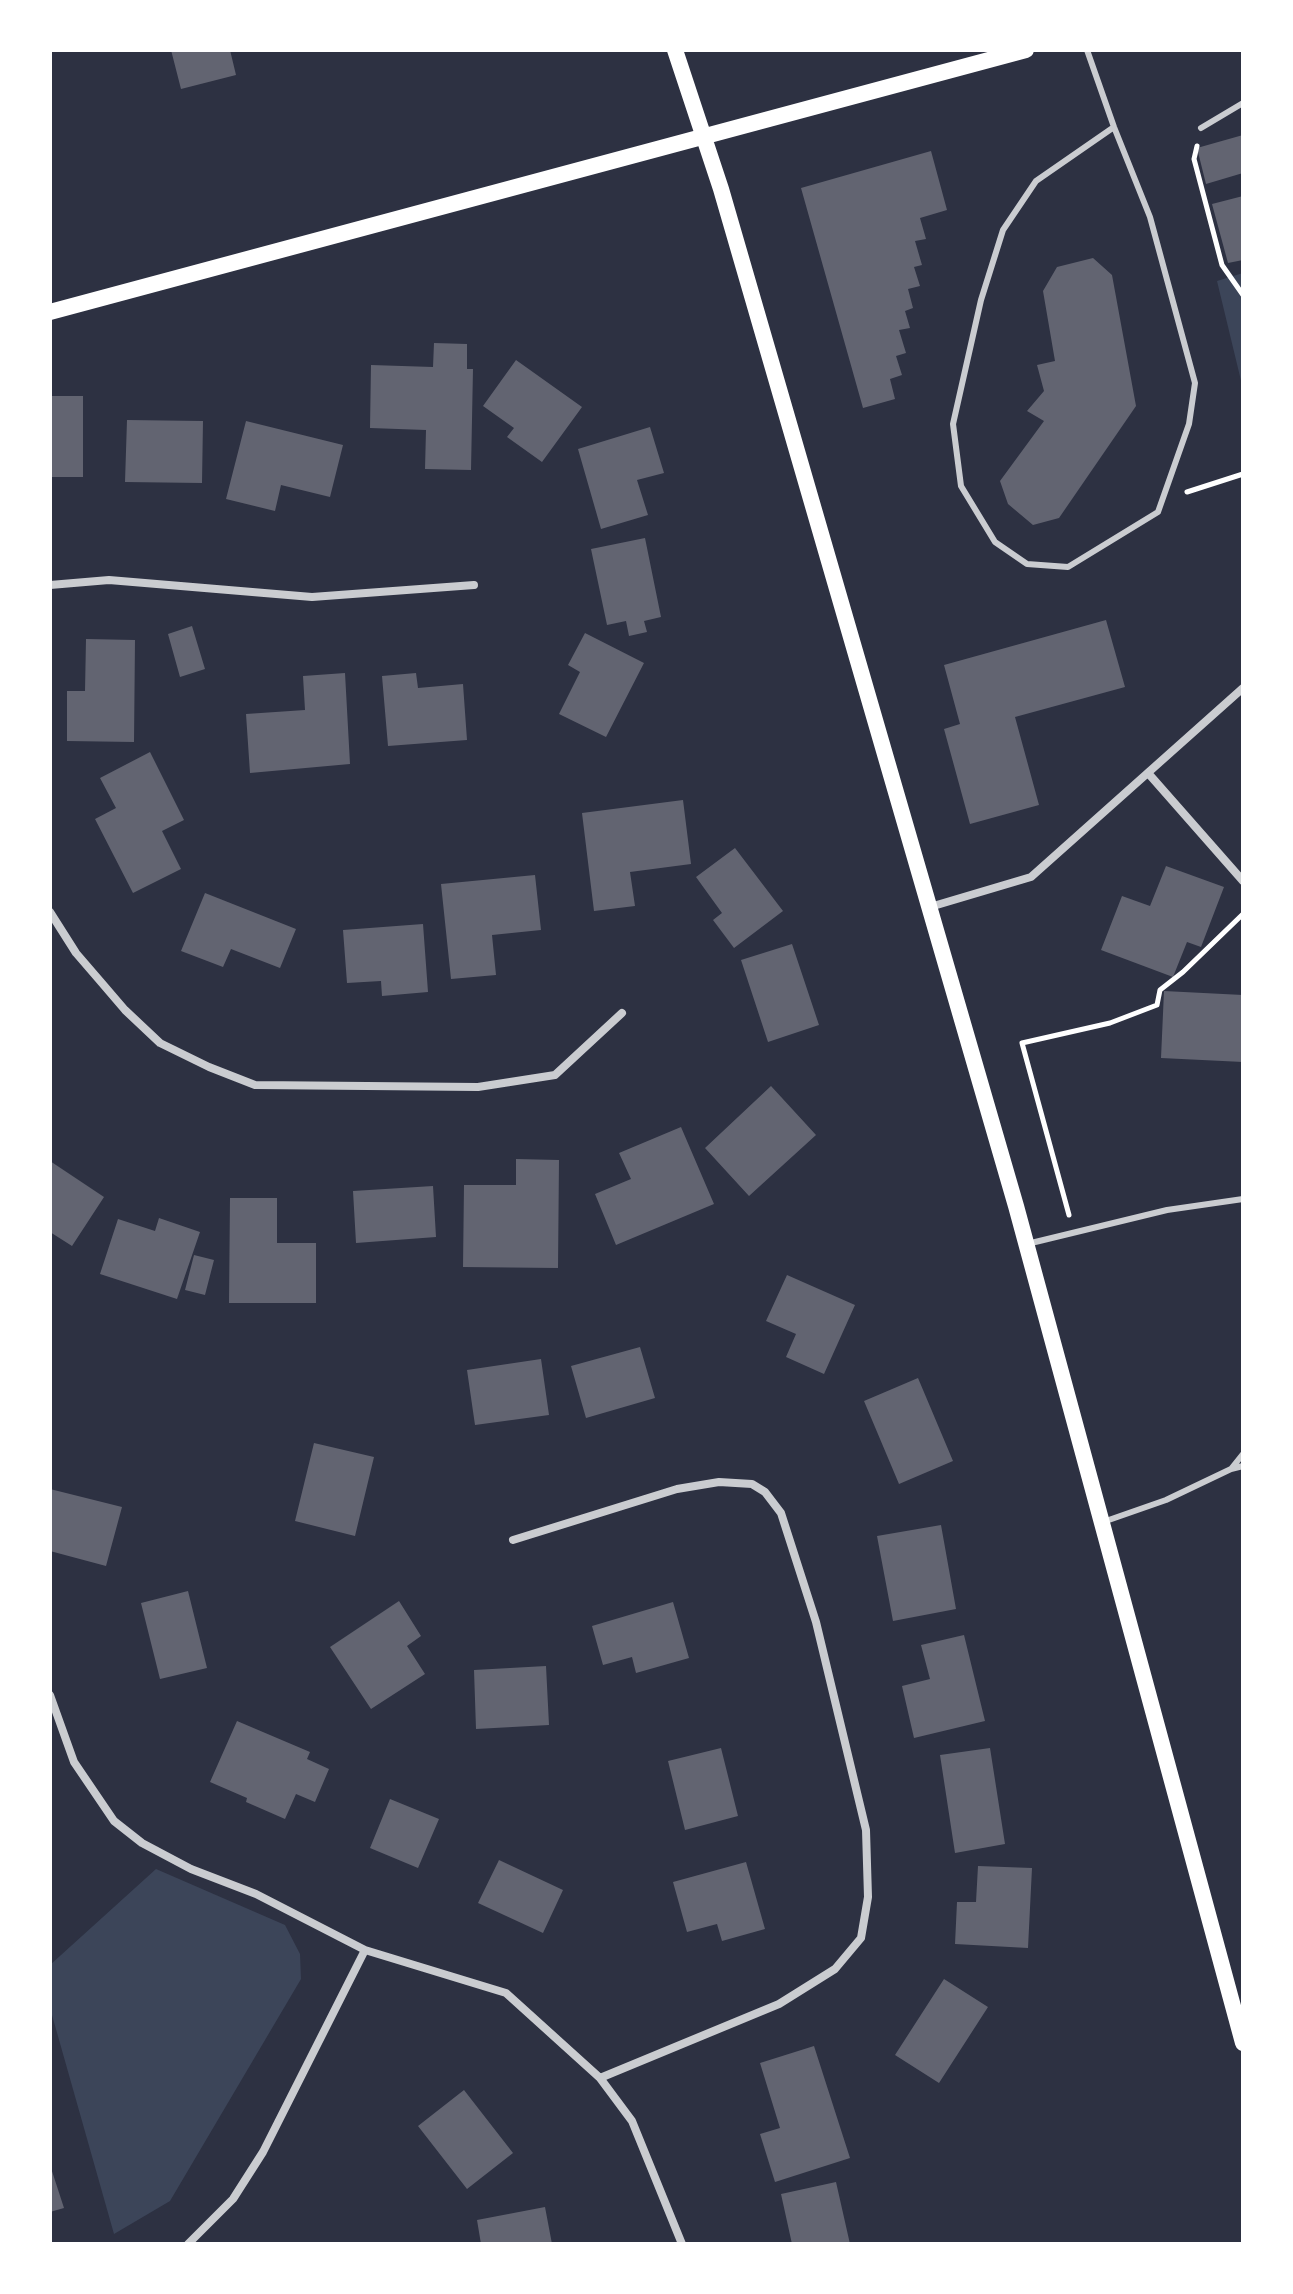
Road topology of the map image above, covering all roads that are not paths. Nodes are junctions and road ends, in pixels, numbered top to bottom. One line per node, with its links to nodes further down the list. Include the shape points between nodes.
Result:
1 (675, 50): 7 (main road)
2 (1026, 50): 7 (main road)
3 (1087, 50): 5 (lane)
4 (1243, 103): 6 (lane)
5 (1114, 127): 5 (lane, via 1150,217 1195,383 1189,424 1158,512 1068,567 1027,564 995,542 961,486 953,424 1003,230 1036,181)
6 (1201, 128)
7 (703, 137): 8 (main road); 14 (main road)
8 (50, 312)
9 (50, 585): 10 (street, via 109,580 312,597)
10 (474, 585)
11 (1243, 688): 12 (street)
12 (1148, 773): 13 (street); 14 (street, via 1031,877)
13 (1243, 881)
14 (929, 907): 18 (main road)
15 (50, 912): 16 (street, via 76,953 160,1043 255,1085 478,1087 555,1075)
16 (622, 1013)
17 (1243, 1199): 18 (lane, via 1167,1210)
18 (1027, 1244): 22 (main road)
19 (1243, 1454): 21 (lane)
20 (1243, 1466): 21 (lane)
21 (1231, 1469): 22 (lane)
22 (1103, 1522): 26 (main road)
23 (513, 1540): 27 (street, via 677,1489 719,1482 752,1484 765,1492 781,1513 816,1622 866,1830 868,1897 861,1938 835,1969 779,2004)
24 (50, 1695): 25 (street, via 74,1762 114,1821 191,1869 256,1894)
25 (365, 1950): 27 (street, via 506,1993); 28 (street, via 263,2152 233,2199)
26 (1243, 2043)
27 (600, 2078): 29 (street, via 632,2121)
28 (188, 2244)
29 (682, 2244)

